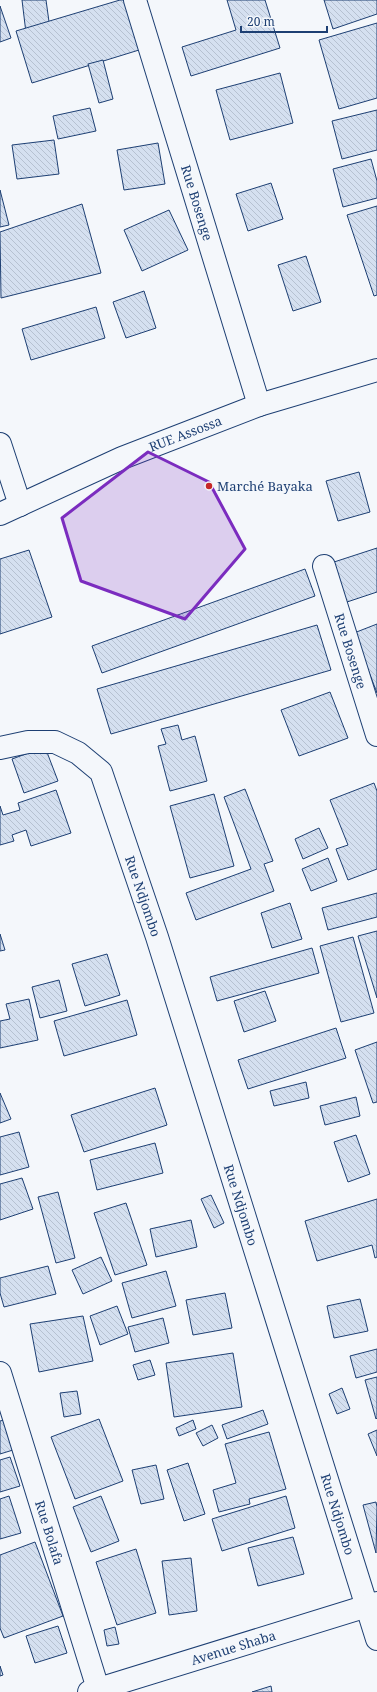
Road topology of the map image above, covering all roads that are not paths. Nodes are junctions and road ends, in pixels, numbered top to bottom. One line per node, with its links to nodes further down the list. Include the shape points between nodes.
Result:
1 (135, 0): 3 (street, Rue Bosenge)
2 (377, 370): 3 (street, RUE Assossa)
3 (259, 405): 5 (street, RUE Assossa, via 122,458)
4 (0, 444): 5 (street)
5 (20, 505): 6 (street, RUE Assossa)
6 (0, 514)
7 (324, 566): 8 (street, Rue Bosenge)
8 (377, 735)
9 (0, 748): 11 (street, Rue Ndjombo, via 28,742 55,742 78,753 101,772 157,937)
10 (0, 1373): 13 (street, Rue Bolafa)
11 (372, 1604): 12 (street, Rue Ndjombo); 13 (street, Avenue Shaba)
12 (377, 1639)
13 (96, 1691)

